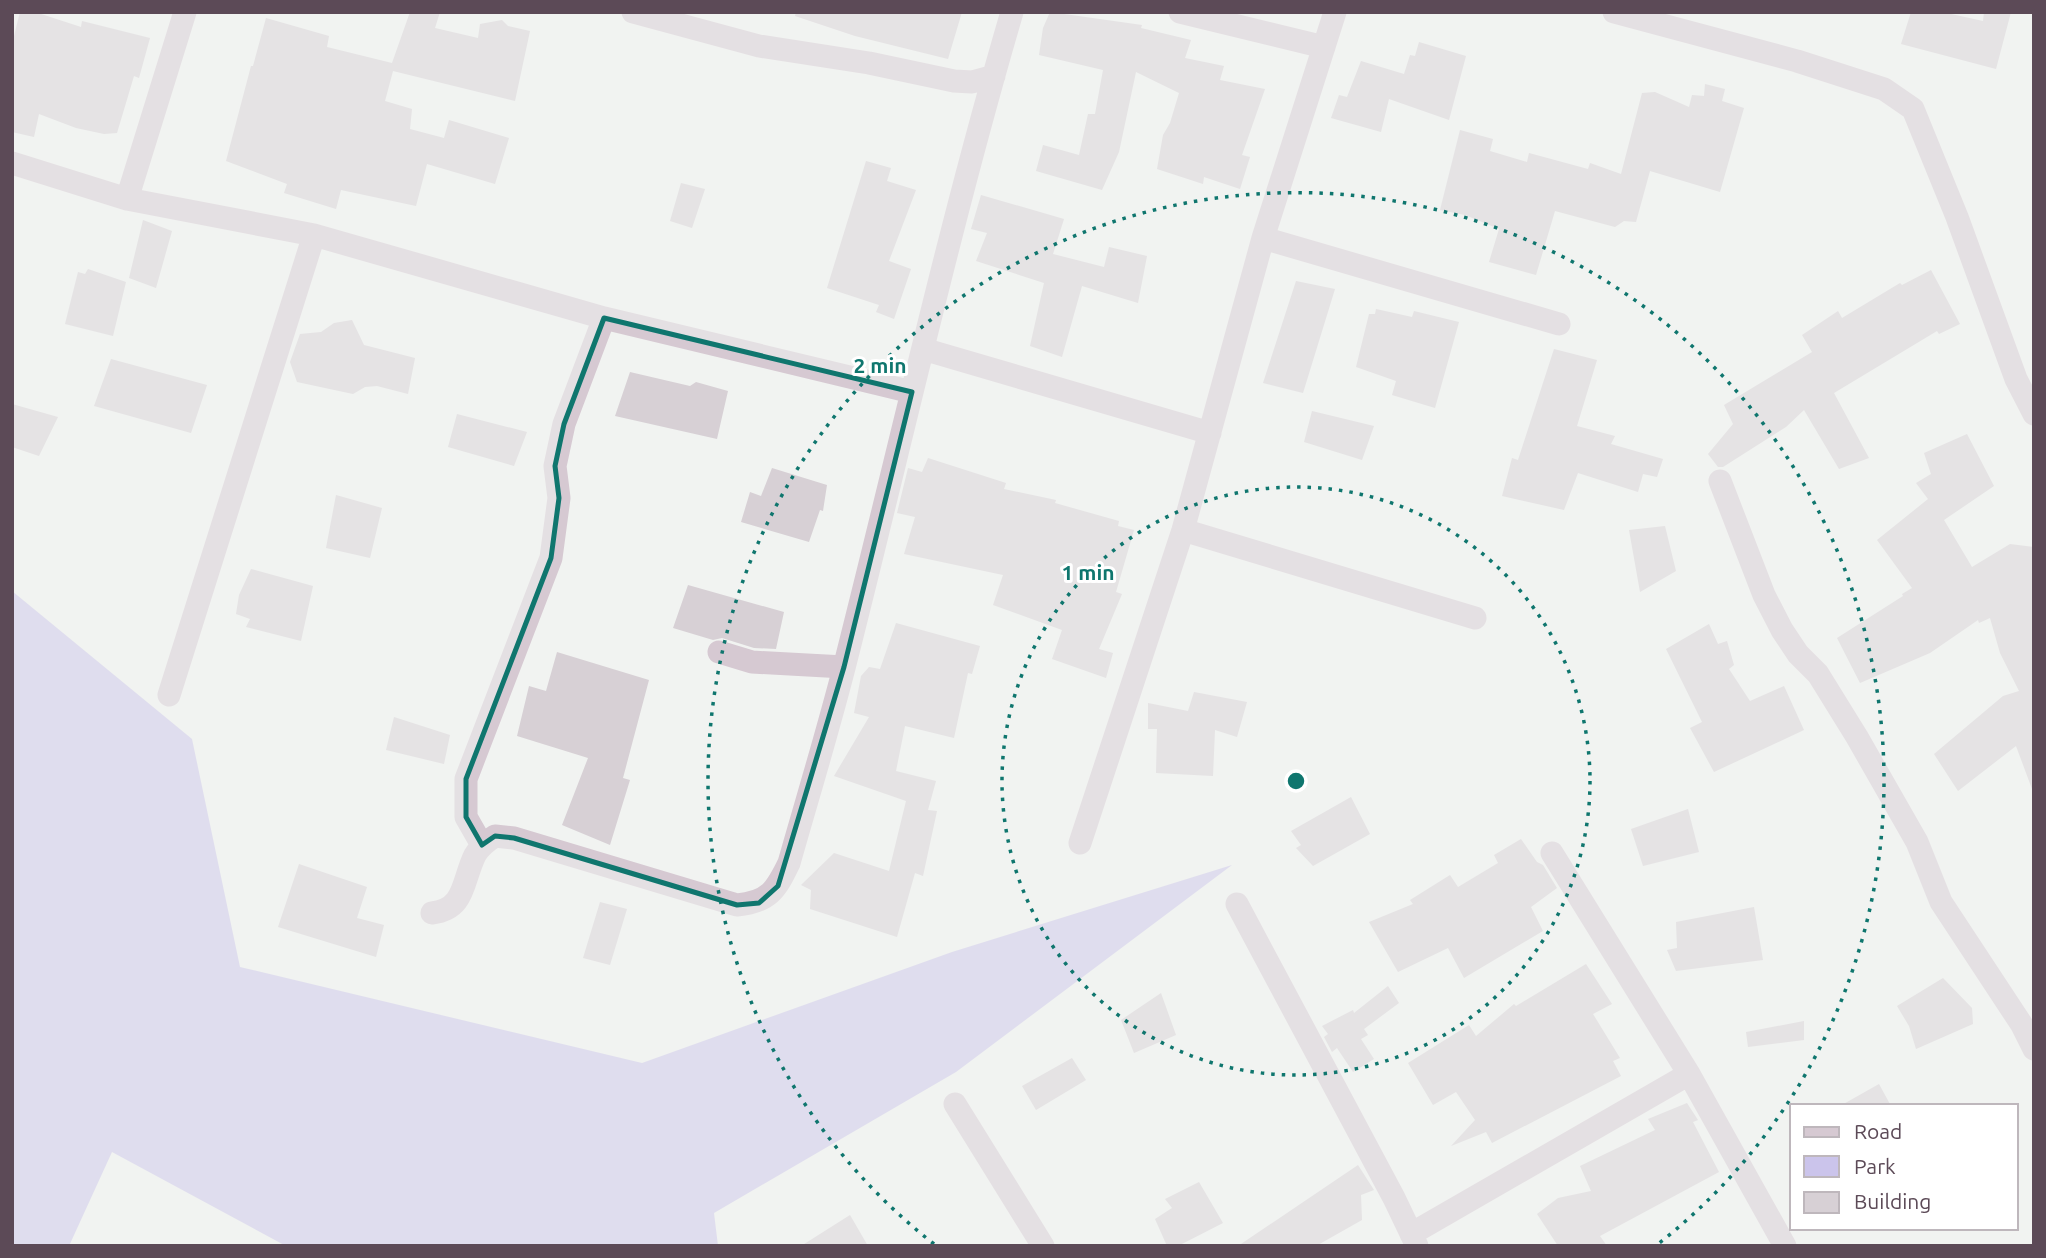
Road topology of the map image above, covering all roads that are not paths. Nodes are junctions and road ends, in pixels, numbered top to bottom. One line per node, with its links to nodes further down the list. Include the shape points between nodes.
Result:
1 (185, 12): 11 (street)
2 (633, 12): 7 (street)
3 (1012, 12): 9 (street)
4 (1180, 12): 8 (street)
5 (1335, 12): 8 (street)
6 (1614, 12): 17 (street, via 1884,89 1913,109)
7 (691, 20): 9 (street, via 759,46 954,81)
8 (1324, 47): 13 (street)
9 (994, 76): 16 (street)
10 (12, 163): 11 (street)
11 (127, 199): 12 (street)
12 (314, 235): 14 (street); 26 (street)
13 (1263, 238): 15 (street); 20 (street)
14 (604, 318): 18 (street); 28 (street, via 564,424 555,466 559,498 551,558 466,779 466,817)
15 (1559, 324)
16 (923, 349): 18 (street); 20 (street)
17 (2025, 376): 19 (street)
18 (912, 392): 25 (street)
19 (2034, 415)
20 (1210, 433): 22 (street)
21 (1720, 481): 32 (street, via 1763,595 1782,630 1818,674 1857,737 1917,842 1941,902)
22 (1183, 530): 23 (street); 27 (street)
23 (1475, 618)
24 (719, 652): 25 (street, via 752,662)
25 (844, 667): 28 (street, via 789,863 778,886 759,903 737,905 514,838 495,836)
26 (169, 695)
27 (1080, 843)
28 (482, 845): 31 (street, via 457,902 446,911)
29 (1552, 853): 33 (street)
30 (1237, 904): 35 (street)
31 (432, 913)
32 (2034, 1049)
33 (1689, 1074): 35 (street); 37 (street)
34 (955, 1104): 36 (street)
35 (1414, 1240)
36 (1043, 1246)
37 (1785, 1246)

